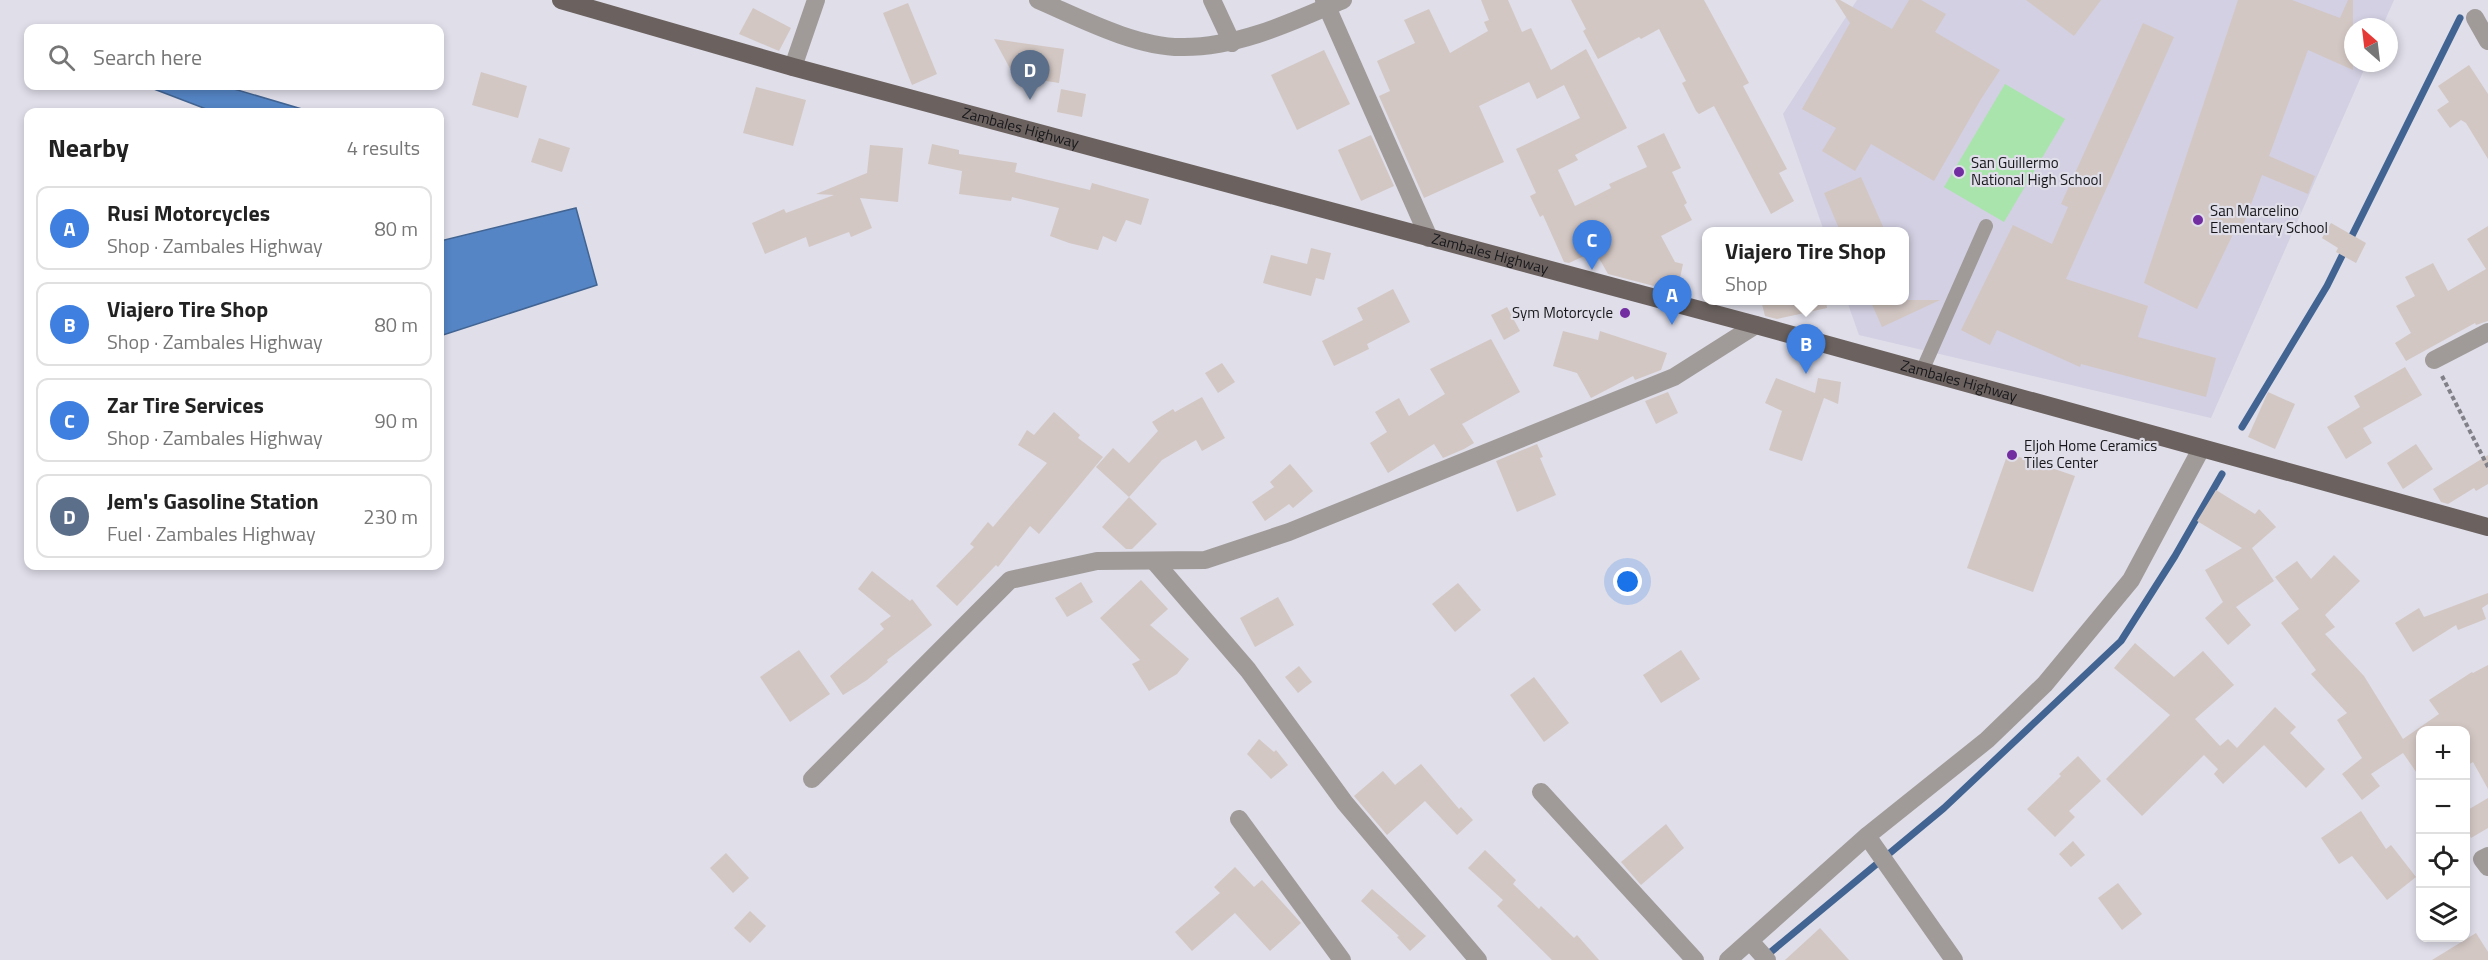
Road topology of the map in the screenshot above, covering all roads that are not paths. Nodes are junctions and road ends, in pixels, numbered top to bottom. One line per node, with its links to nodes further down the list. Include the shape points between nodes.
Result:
1 (561, 0): 9 (main road, Zambales Highway)
2 (816, 0): 9 (street)
3 (1038, 0): 8 (street, via 1153,43 1180,47)
4 (1212, 0): 8 (street)
5 (1331, 2): 8 (street); 11 (street)
6 (2475, 18): 7 (street)
7 (2488, 41)
8 (1232, 43)
9 (793, 68): 11 (main road, Zambales Highway)
10 (1986, 226): 15 (lane)
11 (1429, 238): 12 (main road, Zambales Highway)
12 (1756, 325): 15 (main road, Zambales Highway); 18 (street, via 1674,376 1289,532 1205,560)
13 (2488, 332): 14 (street)
14 (2434, 360)
15 (1922, 371): 16 (main road, Zambales Highway)
16 (2201, 448): 17 (main road, Zambales Highway); 22 (street, via 2132,580 2045,684)
17 (2488, 527)
18 (1154, 561): 19 (street, via 1097,561 1010,580); 25 (street, via 1248,670 1345,803)
19 (812, 779)
20 (1541, 792): 26 (street)
21 (1239, 819): 24 (street)
22 (1870, 841): 23 (street); 28 (street)
23 (1759, 951): 27 (street)
24 (1342, 960)
25 (1478, 960)
26 (1695, 960)
27 (1728, 960)
28 (1953, 960)

